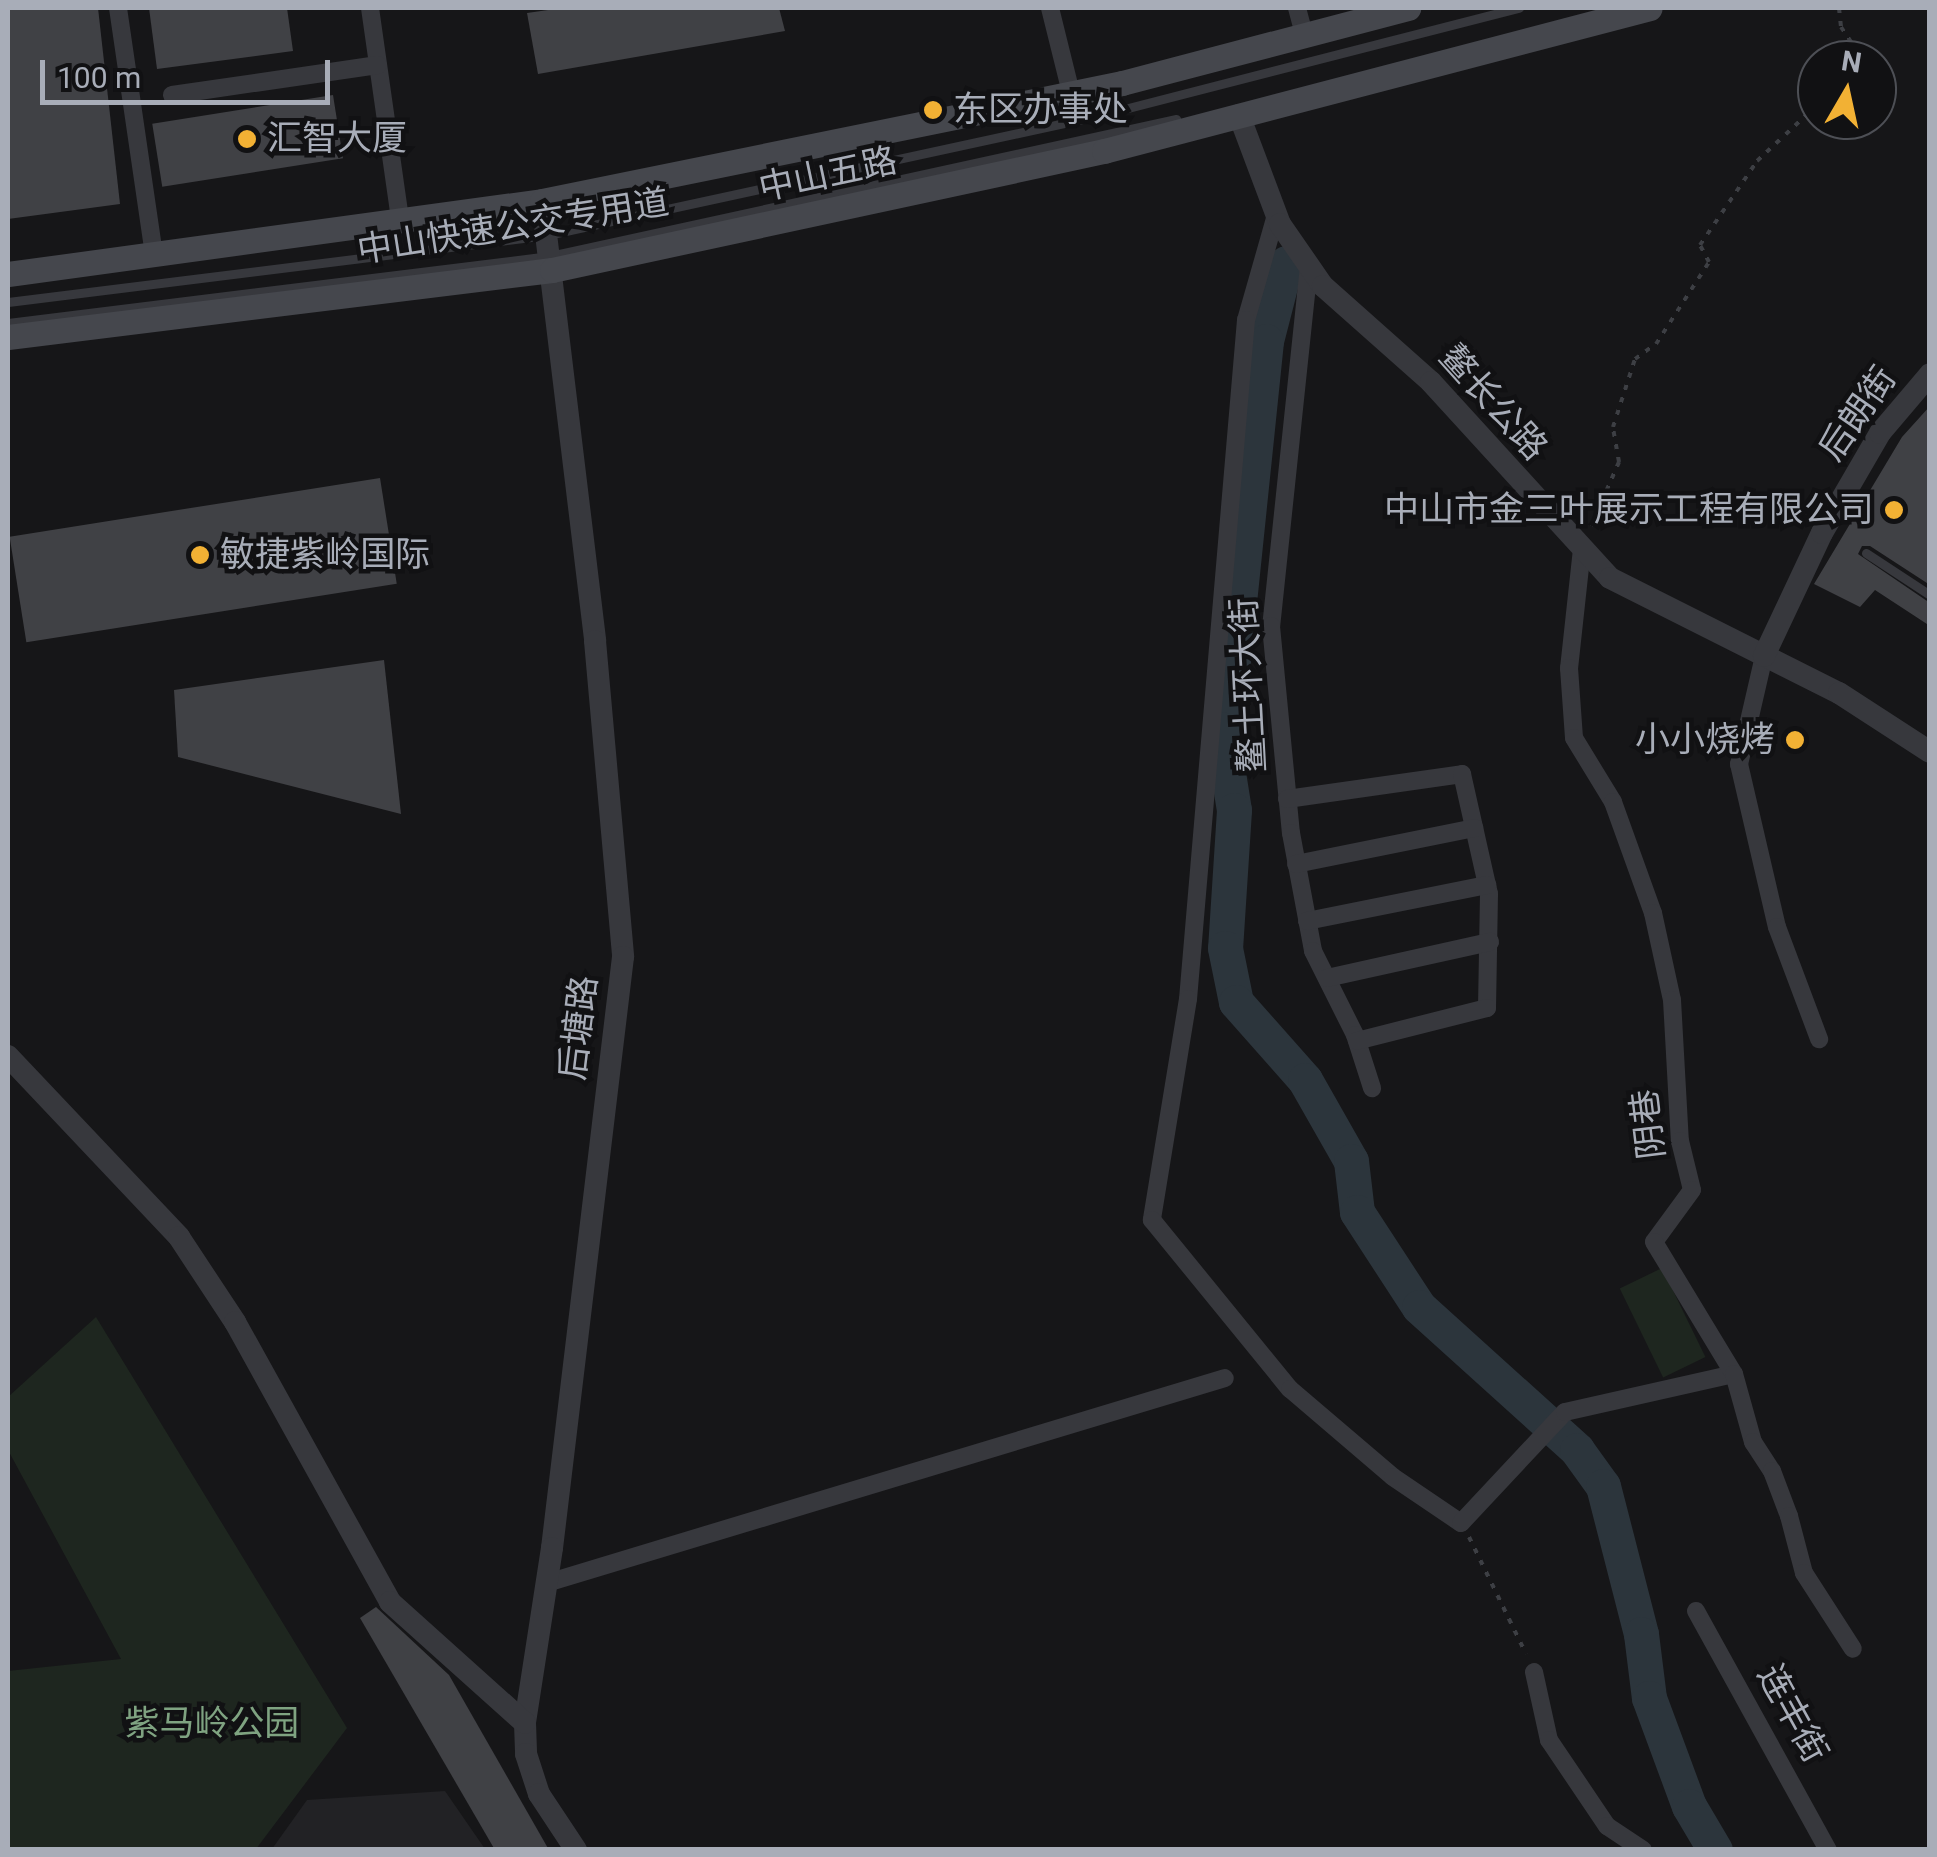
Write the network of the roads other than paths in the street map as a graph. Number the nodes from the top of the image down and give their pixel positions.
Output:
1 (118, 8) edge
2 (370, 8) edge
3 (1050, 8) edge
4 (1297, 8) edge
5 (1408, 8) edge
6 (1518, 8) edge
7 (1603, 8) edge
8 (1650, 8) edge
9 (1304, 35) junction
10 (378, 65) junction
11 (1072, 93) junction
12 (172, 95) dead end
13 (1239, 115) junction
14 (542, 201) junction
15 (1276, 215) junction
16 (400, 220) junction
17 (154, 254) junction
18 (550, 254) junction
19 (1309, 266) junction
20 (8, 274) edge
21 (8, 302) edge
22 (8, 323) edge
23 (8, 337) edge
24 (1930, 374) edge
25 (1582, 549) junction
26 (1866, 553) dead end
27 (1930, 595) edge
28 (1764, 656) junction
29 (1930, 752) edge
30 (1287, 800) junction
31 (1474, 828) junction
32 (1296, 864) junction
33 (1486, 885) junction
34 (1308, 921) junction
35 (1490, 942) junction
36 (1327, 978) junction
37 (1819, 1039) dead end
38 (1357, 1040) junction
39 (8, 1056) edge
40 (1372, 1088) dead end
41 (1734, 1374) junction
42 (1226, 1378) dead end
43 (547, 1583) junction
44 (1696, 1611) dead end
45 (1853, 1649) dead end
46 (1534, 1672) road end
47 (525, 1722) junction
48 (576, 1850) edge
49 (1643, 1850) edge
50 (1828, 1850) edge

1 - 17 street
2 - 10 street
3 - 11 street
4 - 9 street
5 - 9 main road, 中山五路
6 - 18 lane, 中山快速公交专用道
7 - 18 lane, 中山快速公交专用道
8 - 13 main road, 中山五路
9 - 11 main road, 中山五路
10 - 12 street
10 - 16 street
11 - 14 main road, 中山五路
13 - 15 street, 鳌长公路
13 - 18 main road, 中山五路
14 - 16 main road, 中山五路
14 - 18 street, 后塘路
15 - 19 street, 鳌长公路
15 - 41 street
16 - 17 main road, 中山五路
17 - 20 main road, 中山五路
18 - 21 lane, 中山快速公交专用道
18 - 22 lane, 中山快速公交专用道
18 - 23 main road, 中山五路
18 - 43 street, 后塘路
19 - 25 street, 鳌长公路
19 - 30 street, 鳌土环大街
24 - 28 street, 后朗街
25 - 28 street, 鳌长公路
25 - 41 street, 阴巷
26 - 27 lane
28 - 29 street, 鳌长公路
28 - 37 street
30 - 31 street
30 - 32 street, 鳌土环大街
31 - 32 street
31 - 33 street
32 - 34 street, 鳌土环大街
33 - 34 street
33 - 35 street
34 - 36 street, 鳌土环大街
35 - 36 street
35 - 38 street
36 - 38 street, 鳌土环大街
38 - 40 street, 鳌土环大街
39 - 47 street
41 - 45 street, 阴巷
42 - 43 street
43 - 47 street, 后塘路
44 - 50 street, 连丰街
46 - 49 street
47 - 48 street, 后塘路

